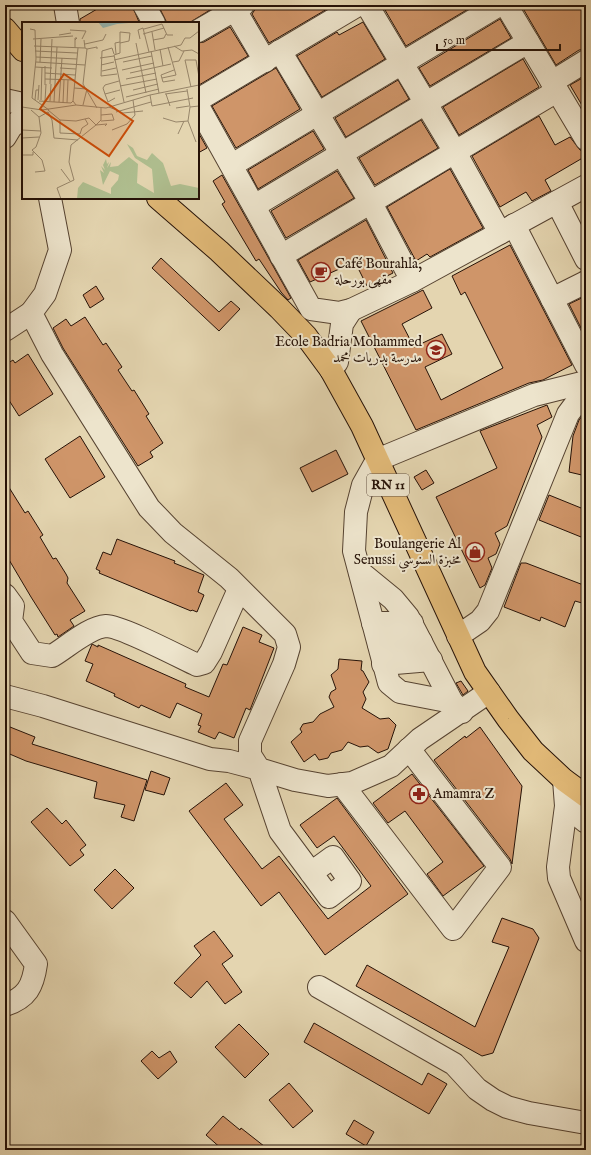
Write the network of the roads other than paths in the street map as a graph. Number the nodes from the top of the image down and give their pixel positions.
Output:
1 (65, 5) edge
2 (144, 5) edge
3 (358, 5) edge
4 (367, 5) edge
5 (499, 5) edge
6 (506, 5) edge
7 (237, 7) edge
8 (330, 12) edge
9 (68, 22) edge
10 (153, 22) edge
11 (5, 29) edge
12 (199, 30) edge
13 (528, 42) junction
14 (22, 49) edge
15 (272, 56) junction
16 (586, 61) edge
17 (402, 63) junction
18 (554, 86) junction
19 (5, 100) edge
20 (22, 104) edge
21 (426, 104) junction
22 (200, 112) edge
23 (317, 114) junction
24 (22, 119) edge
25 (5, 137) edge
26 (586, 139) edge
27 (455, 152) junction
28 (341, 154) junction
29 (232, 165) junction
30 (586, 186) edge
31 (50, 199) edge
32 (159, 199) edge
33 (557, 202) junction
34 (370, 203) junction
35 (254, 206) junction
36 (507, 229) junction
37 (281, 256) junction
38 (586, 259) edge
39 (412, 281) junction
40 (586, 282) edge
41 (552, 300) junction
42 (312, 309) junction
43 (352, 310) junction
44 (31, 313) junction
45 (290, 319) junction
46 (5, 330) edge
47 (586, 364) edge
48 (331, 370) junction
49 (586, 382) edge
50 (586, 390) edge
51 (377, 460) junction
52 (360, 572) junction
53 (239, 588) junction
54 (5, 595) edge
55 (412, 622) junction
56 (373, 623) junction
57 (458, 636) junction
58 (431, 660) junction
59 (384, 664) junction
60 (489, 692) junction
61 (5, 696) edge
62 (457, 707) junction
63 (409, 749) junction
64 (259, 769) junction
65 (564, 780) junction
66 (342, 784) junction
67 (586, 796) edge
68 (566, 806) junction
69 (586, 822) edge
70 (311, 873) dead end
71 (563, 885) junction
72 (586, 905) edge
73 (5, 921) edge
74 (586, 941) edge
75 (319, 987) dead end
76 (5, 1005) edge
77 (586, 1123) edge

1 - 9 street
2 - 10 street
3 - 8 street
4 - 17 street
5 - 17 street
6 - 13 street
7 - 12 street
7 - 15 street
8 - 15 street
11 - 14 main road
13 - 18 street
13 - 21 street
15 - 22 street
15 - 23 street
16 - 18 street
17 - 21 street
17 - 23 street
18 - 26 street
18 - 27 street
19 - 20 street
21 - 27 street
21 - 28 street
22 - 29 street
23 - 28 street
23 - 29 street
24 - 25 street
27 - 34 street
27 - 36 street
28 - 34 street
28 - 35 street
29 - 35 street
30 - 33 street
31 - 44 street
32 - 45 main road, RN 11
33 - 36 street
33 - 38 street
34 - 37 street
34 - 39 street
35 - 37 street
36 - 39 street
36 - 41 street
37 - 42 street
39 - 43 street
40 - 41 street
41 - 47 street
42 - 43 street
42 - 45 street
43 - 48 street
44 - 46 street
44 - 53 street
45 - 48 main road, RN 11
48 - 51 main road, RN 11
49 - 51 street
50 - 57 street
51 - 52 street
51 - 57 main road, RN 11
52 - 55 street
52 - 56 street
53 - 54 street
53 - 64 street
55 - 56 street
55 - 58 street
56 - 59 street
57 - 60 main road, RN 11
58 - 59 street
58 - 59 street
58 - 62 street
59 - 62 street
60 - 62 street
60 - 65 main road, RN 11
61 - 64 street
62 - 63 street
63 - 66 street
63 - 66 street
64 - 66 street
64 - 70 street
65 - 67 main road, RN 11
65 - 68 street
68 - 69 street
68 - 71 street
71 - 72 street
71 - 74 street
73 - 76 street
75 - 77 street

